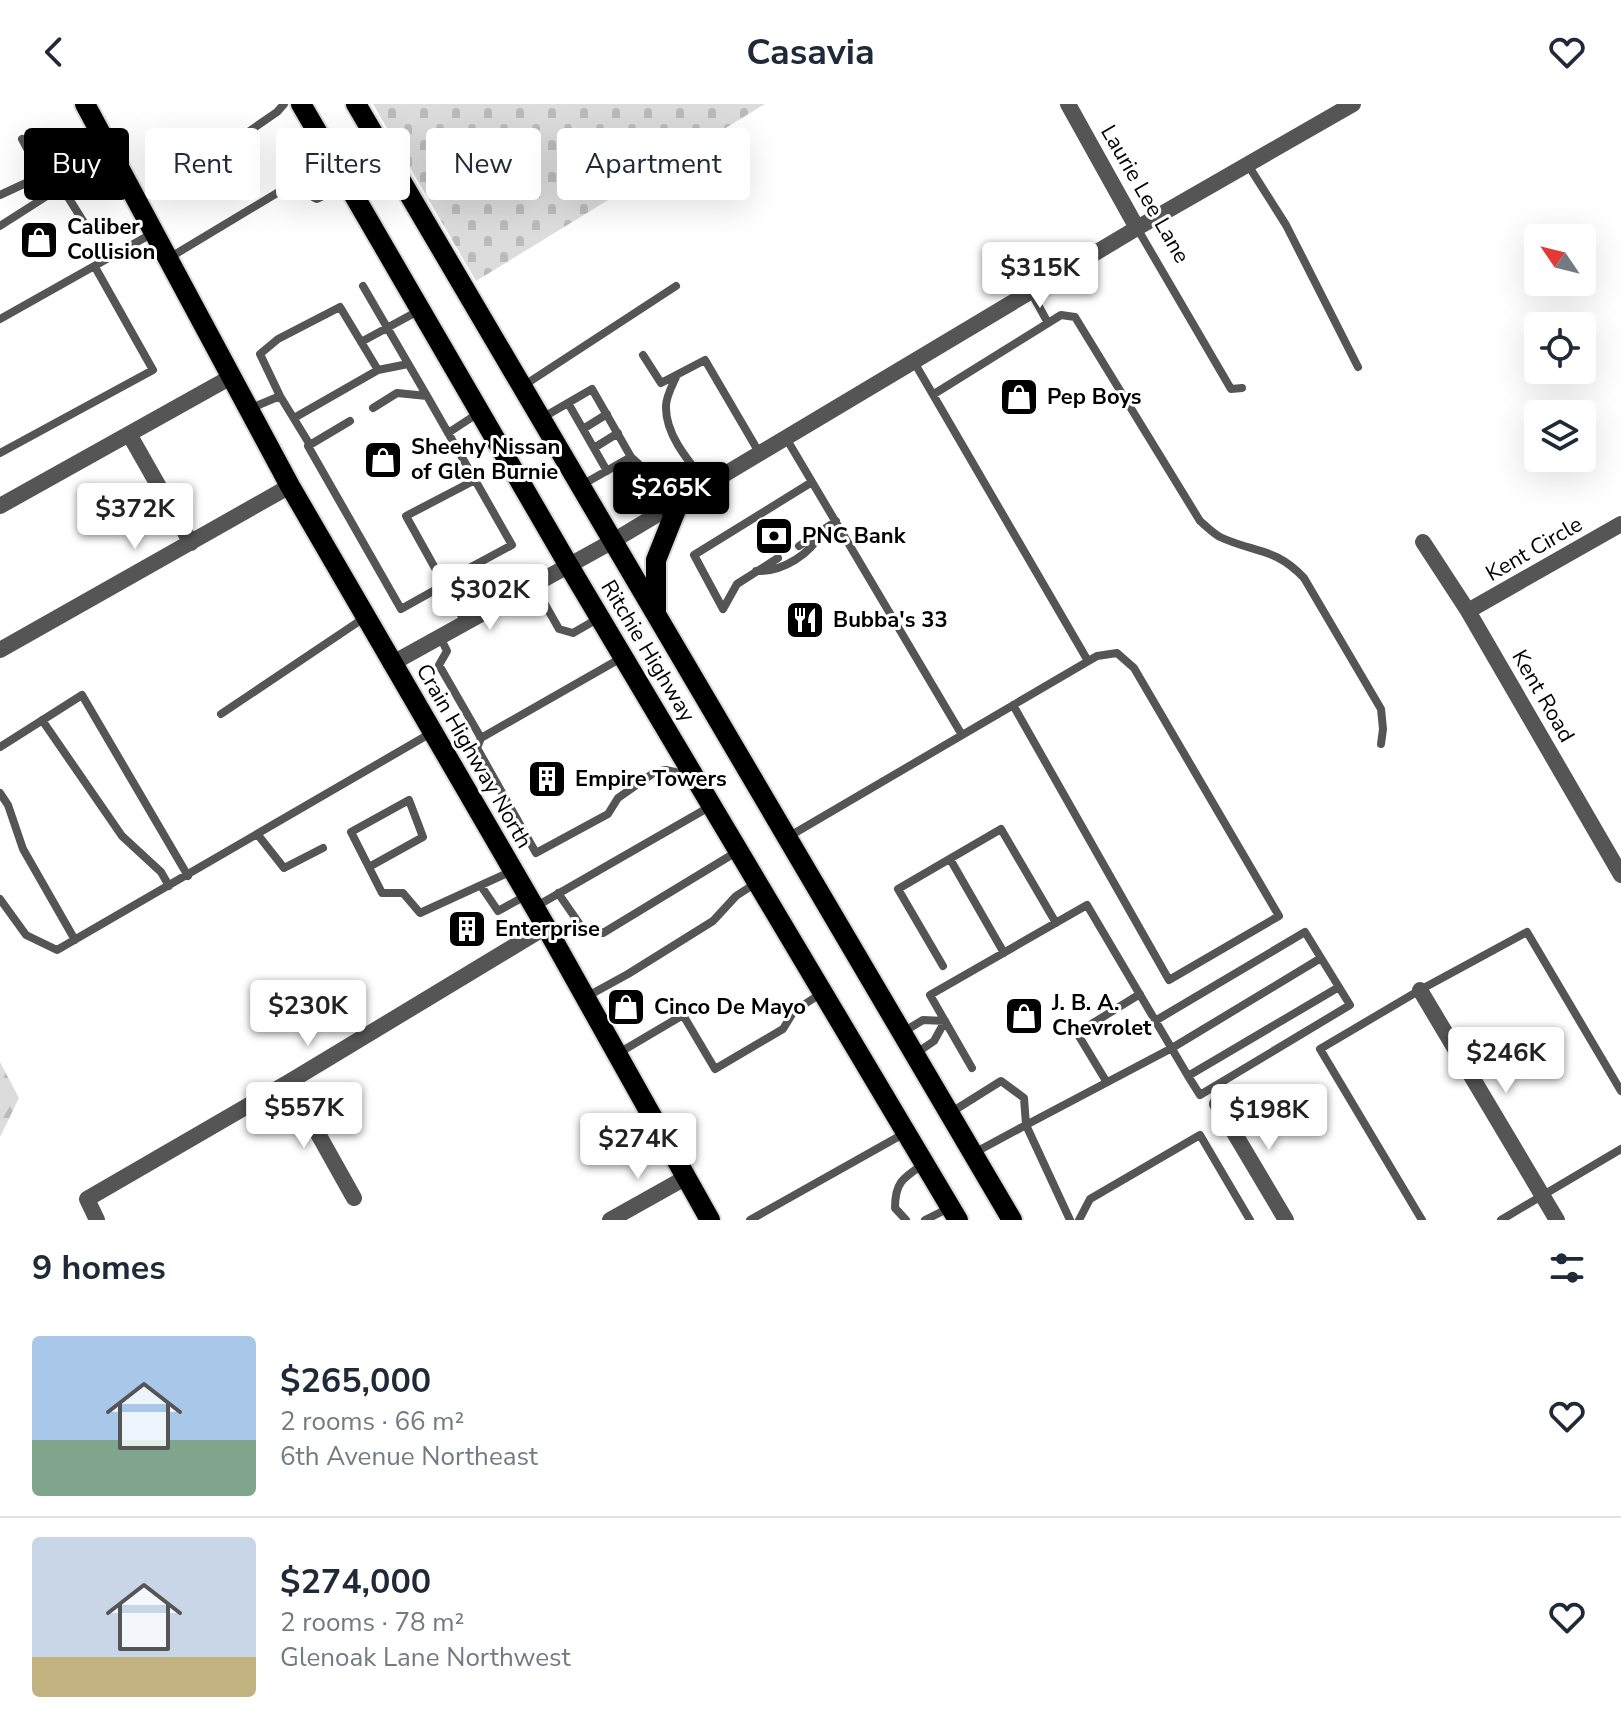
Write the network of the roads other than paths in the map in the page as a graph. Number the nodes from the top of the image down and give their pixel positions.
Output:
1 (85, 104) edge
2 (284, 104) edge
3 (301, 104) edge
4 (356, 104) edge
5 (1068, 104) edge
6 (1353, 104) edge
7 (97, 128) edge
8 (254, 128) edge
9 (315, 128) edge
10 (22, 139) dead end
11 (24, 143) edge
12 (1248, 164) junction
13 (24, 184) edge
14 (129, 188) edge
15 (276, 194) edge
16 (0, 195) edge
17 (40, 200) edge
18 (70, 200) edge
19 (356, 200) edge
20 (0, 226) edge
21 (1137, 228) junction
22 (88, 229) dead end
23 (154, 233) junction
24 (168, 259) junction
25 (95, 267) junction
26 (363, 286) dead end
27 (676, 286) dead end
28 (1031, 292) junction
29 (421, 309) junction
30 (0, 319) edge
31 (1048, 323) junction
32 (387, 328) junction
33 (361, 342) junction
34 (643, 355) dead end
35 (914, 362) junction
36 (408, 364) junction
37 (1358, 367) dead end
38 (378, 370) junction
39 (677, 375) junction
40 (231, 377) junction
41 (522, 386) junction
42 (1242, 388) dead end
43 (934, 394) junction
44 (280, 396) junction
45 (427, 396) junction
46 (568, 403) junction
47 (373, 408) dead end
48 (249, 409) junction
49 (481, 411) junction
50 (607, 414) junction
51 (294, 418) junction
52 (541, 418) junction
53 (350, 421) dead end
54 (583, 429) junction
55 (448, 433) junction
56 (618, 433) junction
57 (129, 434) junction
58 (786, 438) junction
59 (310, 445) junction
60 (594, 448) junction
61 (0, 453) edge
62 (760, 454) junction
63 (631, 457) junction
64 (607, 471) junction
65 (475, 480) junction
66 (812, 482) junction
67 (708, 485) junction
68 (290, 486) junction
69 (580, 486) junction
70 (679, 502) junction
71 (0, 506) edge
72 (836, 521) junction
73 (1621, 524) edge
74 (822, 531) junction
75 (613, 541) junction
76 (1423, 542) dead end
77 (191, 543) junction
78 (799, 546) dead end
79 (778, 558) dead end
80 (569, 566) junction
81 (756, 571) junction
82 (460, 573) dead end
83 (444, 585) junction
84 (534, 585) junction
85 (1468, 611) junction
86 (657, 615) junction
87 (600, 617) junction
88 (365, 618) junction
89 (466, 623) junction
90 (440, 637) junction
91 (0, 650) edge
92 (623, 657) junction
93 (1088, 661) junction
94 (391, 664) junction
95 (1013, 705) junction
96 (221, 714) dead end
97 (42, 720) junction
98 (432, 733) junction
99 (962, 735) junction
100 (481, 738) junction
101 (1381, 744) dead end
102 (0, 747) edge
103 (695, 777) junction
104 (0, 793) edge
105 (712, 805) junction
106 (258, 835) junction
107 (787, 837) junction
108 (323, 848) dead end
109 (738, 851) junction
110 (950, 859) junction
111 (369, 867) junction
112 (513, 871) junction
113 (1621, 875) edge
114 (188, 876) junction
115 (757, 882) junction
116 (169, 886) junction
117 (481, 886) junction
118 (558, 893) junction
119 (0, 899) edge
120 (531, 901) junction
121 (1056, 923) junction
122 (546, 927) junction
123 (75, 940) junction
124 (1004, 953) junction
125 (1321, 958) junction
126 (943, 966) dead end
127 (1339, 987) junction
128 (1420, 990) junction
129 (823, 993) junction
130 (1140, 994) junction
131 (585, 997) junction
132 (945, 1021) junction
133 (1155, 1021) junction
134 (902, 1032) junction
135 (1172, 1048) junction
136 (617, 1054) junction
137 (915, 1054) junction
138 (972, 1068) dead end
139 (1188, 1076) junction
140 (1106, 1081) junction
141 (289, 1082) junction
142 (1621, 1091) edge
143 (1217, 1104) dead end
144 (949, 1113) junction
145 (1026, 1125) junction
146 (906, 1132) junction
147 (1621, 1149) edge
148 (973, 1153) junction
149 (924, 1163) junction
150 (685, 1178) junction
151 (1543, 1195) junction
152 (354, 1198) dead end
153 (954, 1213) edge
154 (615, 1219) edge
155 (904, 1219) edge
156 (97, 1220) edge
157 (710, 1220) edge
158 (750, 1220) edge
159 (925, 1220) edge
160 (1012, 1220) edge
161 (1070, 1220) edge
162 (1079, 1220) edge
163 (1250, 1220) edge
164 (1286, 1220) edge
165 (1422, 1220) edge
166 (1501, 1220) edge
167 (1557, 1220) edge

1 - 7 main road, Crain Highway North
2 - 8 lane
3 - 9 main road, Ritchie Highway
4 - 41 main road, Ritchie Highway
5 - 21 street, Laurie Lee Lane
6 - 12 street
10 - 11 lane
12 - 21 street
12 - 37 lane
13 - 16 lane
14 - 23 main road, Crain Highway North
15 - 24 lane
17 - 20 lane
18 - 22 lane
19 - 29 main road, Ritchie Highway
21 - 28 street
21 - 42 lane, Laurie Lee Lane
23 - 24 main road, Crain Highway North
23 - 25 lane
24 - 40 main road, Crain Highway North
25 - 30 lane
25 - 61 lane
26 - 32 lane
27 - 41 lane
28 - 31 lane
28 - 35 street
29 - 32 lane
29 - 49 main road, Ritchie Highway
31 - 43 lane
31 - 101 lane
32 - 33 lane
32 - 36 lane
33 - 38 lane
33 - 44 lane
34 - 39 lane
35 - 43 lane
35 - 58 street
36 - 38 lane
36 - 45 lane
38 - 51 lane
39 - 62 lane
39 - 67 lane
40 - 48 main road, Crain Highway North
40 - 57 street
41 - 52 main road, Ritchie Highway
43 - 93 lane
44 - 48 lane
44 - 51 lane
45 - 47 lane
45 - 55 lane
46 - 50 lane
46 - 52 lane
46 - 54 lane
48 - 68 main road, Crain Highway North
49 - 55 lane
49 - 80 main road, Ritchie Highway
50 - 54 lane
50 - 56 lane
51 - 59 lane
52 - 69 main road, Ritchie Highway
53 - 59 lane
54 - 60 lane
55 - 65 lane
56 - 60 lane
56 - 63 lane
57 - 71 street
57 - 77 street
58 - 62 street
58 - 66 lane
59 - 83 lane
60 - 64 lane
62 - 67 street
63 - 64 lane
63 - 70 lane
64 - 69 lane
65 - 82 lane
65 - 83 lane
66 - 72 lane
66 - 81 lane
67 - 70 street
68 - 77 street
68 - 88 main road, Crain Highway North
69 - 75 main road, Ritchie Highway
70 - 75 street
70 - 86 main road
72 - 74 lane
72 - 99 lane
73 - 85 street, Kent Circle
74 - 78 lane
74 - 81 lane
75 - 80 street
75 - 86 main road, Ritchie Highway
76 - 85 street, Kent Road
77 - 91 street
79 - 81 lane
80 - 84 street
80 - 87 main road, Ritchie Highway
83 - 89 lane
84 - 87 lane
84 - 89 street
85 - 113 street, Kent Road
86 - 107 main road, Ritchie Highway
87 - 92 main road, Ritchie Highway
88 - 94 main road, Crain Highway North
88 - 96 lane
89 - 90 street
90 - 94 street
90 - 100 lane
92 - 100 lane
92 - 103 main road, Ritchie Highway
93 - 95 lane
93 - 95 lane
94 - 98 main road, Crain Highway North
95 - 99 lane
97 - 102 lane
97 - 114 lane
97 - 116 lane
98 - 106 lane
98 - 112 main road, Crain Highway North
99 - 107 lane
100 - 103 lane
103 - 105 main road, Ritchie Highway
104 - 123 lane
105 - 109 main road, Ritchie Highway
105 - 118 lane
106 - 108 lane
106 - 114 lane
107 - 134 main road, Ritchie Highway
109 - 115 main road, Ritchie Highway
109 - 118 lane
110 - 121 lane
110 - 124 lane
110 - 126 lane
111 - 111 lane
111 - 117 lane
112 - 117 lane
112 - 120 main road, Crain Highway North
114 - 116 lane
115 - 129 main road, Ritchie Highway
115 - 131 lane
116 - 123 lane
117 - 120 lane
118 - 120 lane
119 - 123 lane
120 - 122 main road, Crain Highway North
121 - 124 lane
121 - 130 lane
122 - 131 main road, Crain Highway North
122 - 141 street
124 - 132 lane
125 - 127 lane
125 - 133 lane
125 - 135 lane
127 - 139 lane
127 - 139 lane
128 - 142 lane
128 - 151 street
128 - 165 lane
129 - 136 lane
129 - 146 main road, Ritchie Highway
130 - 133 lane
130 - 140 lane
131 - 136 main road, Crain Highway North
132 - 134 lane
132 - 137 lane
132 - 138 lane
133 - 135 lane
134 - 137 main road, Ritchie Highway
135 - 139 lane
135 - 140 lane
136 - 150 main road, Crain Highway North
137 - 144 main road, Ritchie Highway
140 - 145 lane
141 - 152 street
141 - 156 street
143 - 164 street
144 - 145 lane
144 - 148 main road, Ritchie Highway
145 - 148 lane
145 - 161 lane
146 - 149 main road, Ritchie Highway
146 - 158 lane
147 - 151 lane
148 - 160 main road, Ritchie Highway
149 - 153 main road, Ritchie Highway
149 - 155 lane
150 - 154 street
150 - 157 main road, Crain Highway North
151 - 166 lane
151 - 167 street
153 - 159 lane
162 - 163 lane

